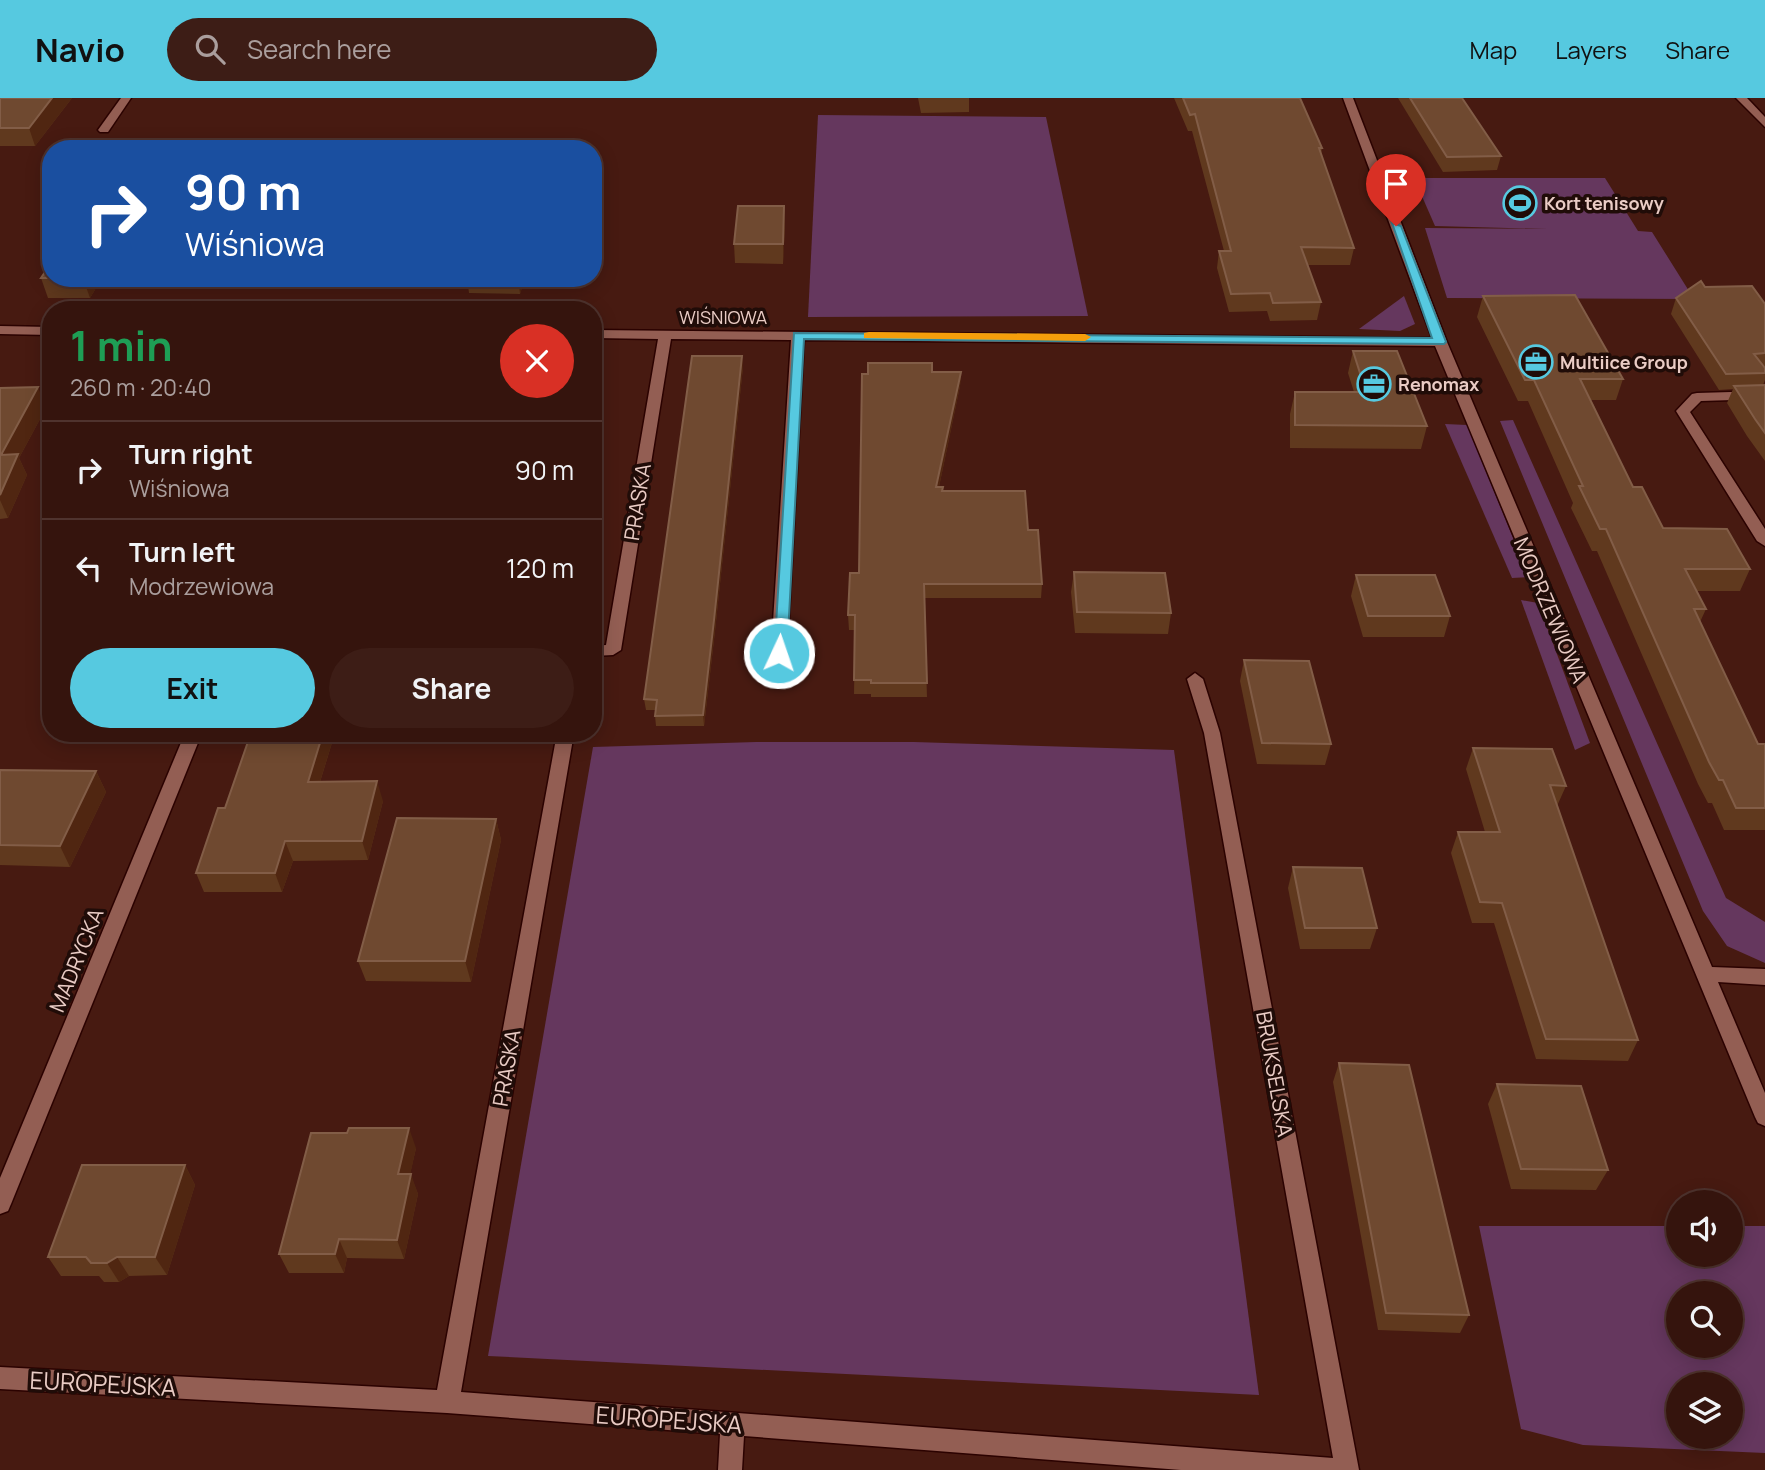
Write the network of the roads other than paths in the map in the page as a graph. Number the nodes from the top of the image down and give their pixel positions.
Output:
1 (126, 98) edge
2 (1348, 98) edge
3 (1741, 98) edge
4 (1765, 124) edge
5 (104, 130) dead end
6 (0, 330) edge
7 (42, 331) edge
8 (602, 334) edge
9 (665, 335) junction
10 (798, 335) junction
11 (1440, 342) junction
12 (1765, 395) edge
13 (1765, 541) edge
14 (602, 650) edge
15 (779, 653) dead end
16 (1195, 679) dead end
17 (190, 742) edge
18 (563, 742) edge
19 (1703, 974) junction
20 (1765, 977) edge
21 (1765, 1117) edge
22 (0, 1204) edge
23 (0, 1378) edge
24 (447, 1402) junction
25 (733, 1424) junction
26 (1286, 1469) edge
27 (730, 1470) edge
28 (1338, 1470) edge
29 (1347, 1470) edge

1 - 5 street
2 - 11 street, MODRZEWIOWA
3 - 4 street
6 - 7 street
8 - 9 street, WIŚNIOWA
9 - 10 street, WIŚNIOWA
9 - 14 street, PRASKA
10 - 11 street, WIŚNIOWA
10 - 15 street
11 - 19 street, MODRZEWIOWA
12 - 13 street
16 - 29 street, BRUKSELSKA
17 - 22 street, MADRYCKA
18 - 24 street, PRASKA
19 - 20 street
19 - 21 street, MODRZEWIOWA
23 - 24 street, EUROPEJSKA
24 - 25 street, EUROPEJSKA
25 - 26 street, EUROPEJSKA
25 - 27 street
26 - 28 street, EUROPEJSKA

